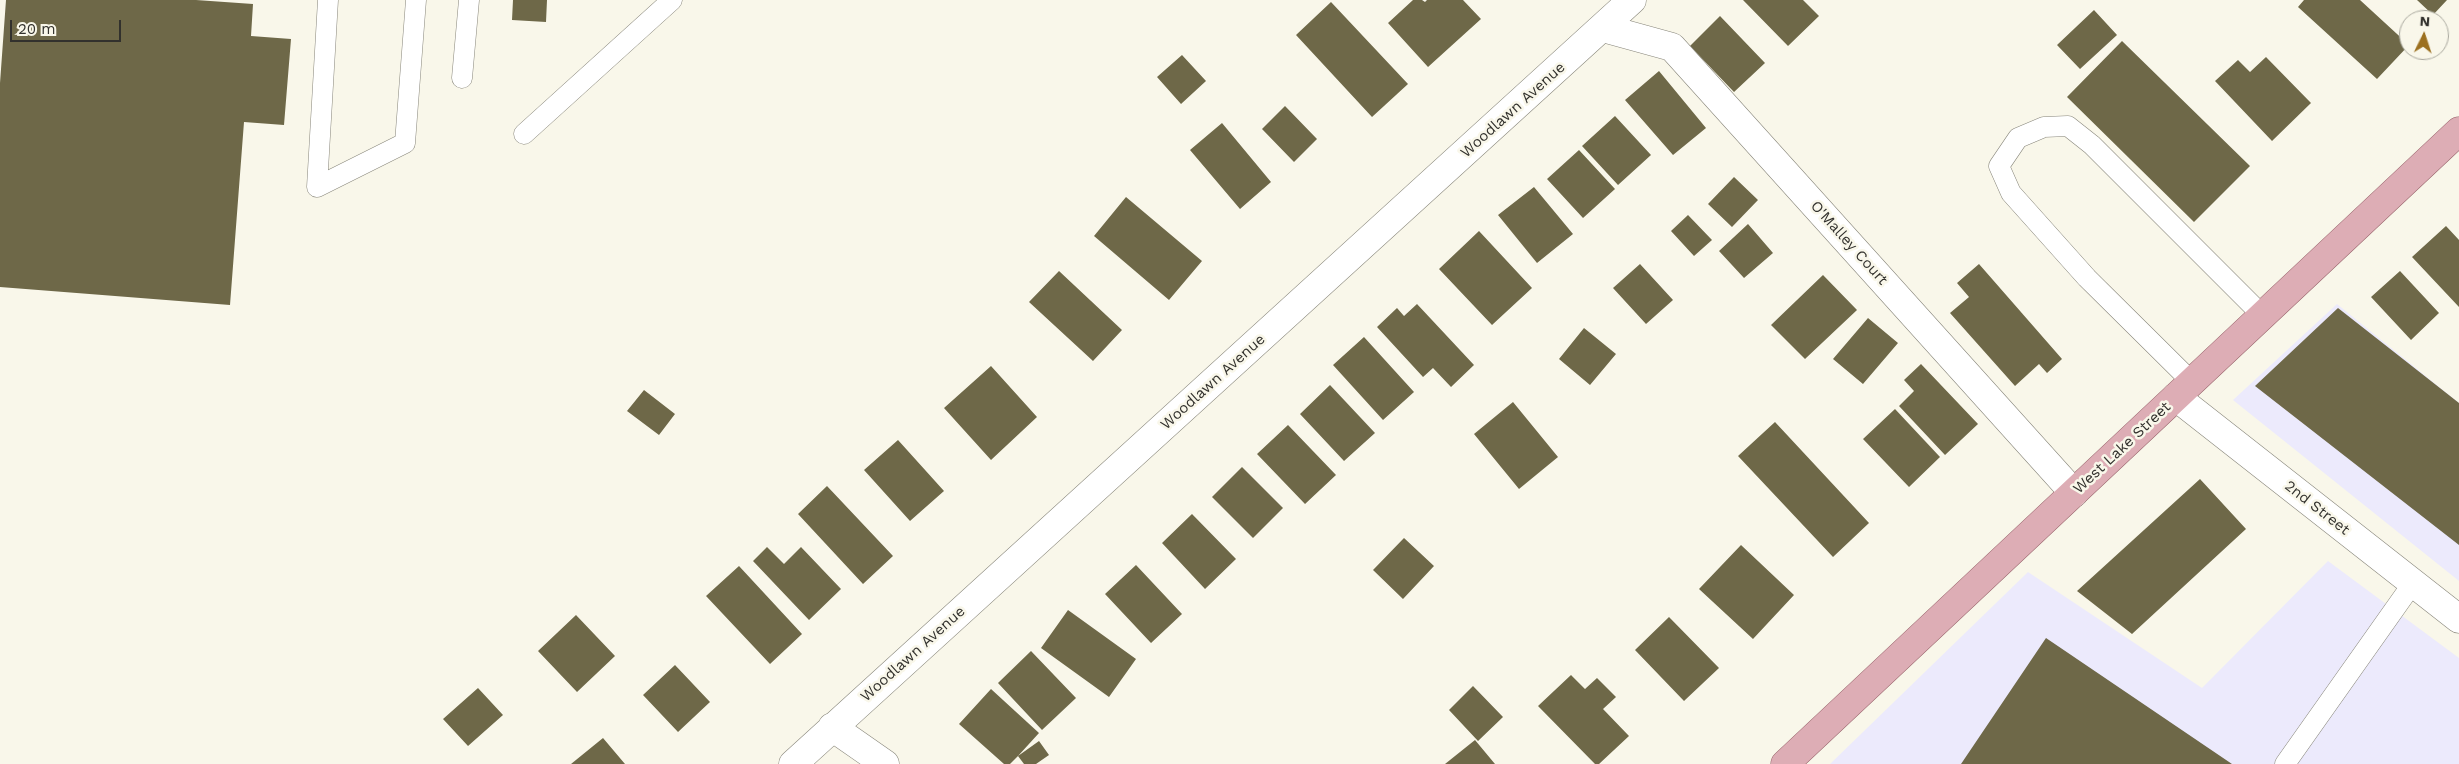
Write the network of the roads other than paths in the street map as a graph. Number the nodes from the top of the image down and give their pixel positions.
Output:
1 (328, 0) edge
2 (416, 0) edge
3 (469, 0) edge
4 (672, 0) edge
5 (1632, 0) edge
6 (1603, 28) junction
7 (462, 78) dead end
8 (2459, 131) edge
9 (524, 134) dead end
10 (2263, 316) junction
11 (2184, 390) junction
12 (2074, 493) junction
13 (2414, 583) junction
14 (2459, 619) edge
15 (832, 727) junction
16 (793, 764) edge
17 (886, 764) edge
18 (1785, 764) edge
19 (2285, 764) edge

1 - 2 lane
3 - 7 lane
4 - 9 lane
5 - 6 street, Woodlawn Avenue
6 - 12 street, O'Malley Court
6 - 15 street, Woodlawn Avenue
8 - 10 main road, West Lake Street
10 - 11 main road, West Lake Street
10 - 11 lane
11 - 12 main road, West Lake Street
11 - 13 street, 2nd Street
12 - 18 main road, West Lake Street
13 - 14 street, 2nd Street
13 - 19 lane
15 - 16 street, Woodlawn Avenue
15 - 17 street

